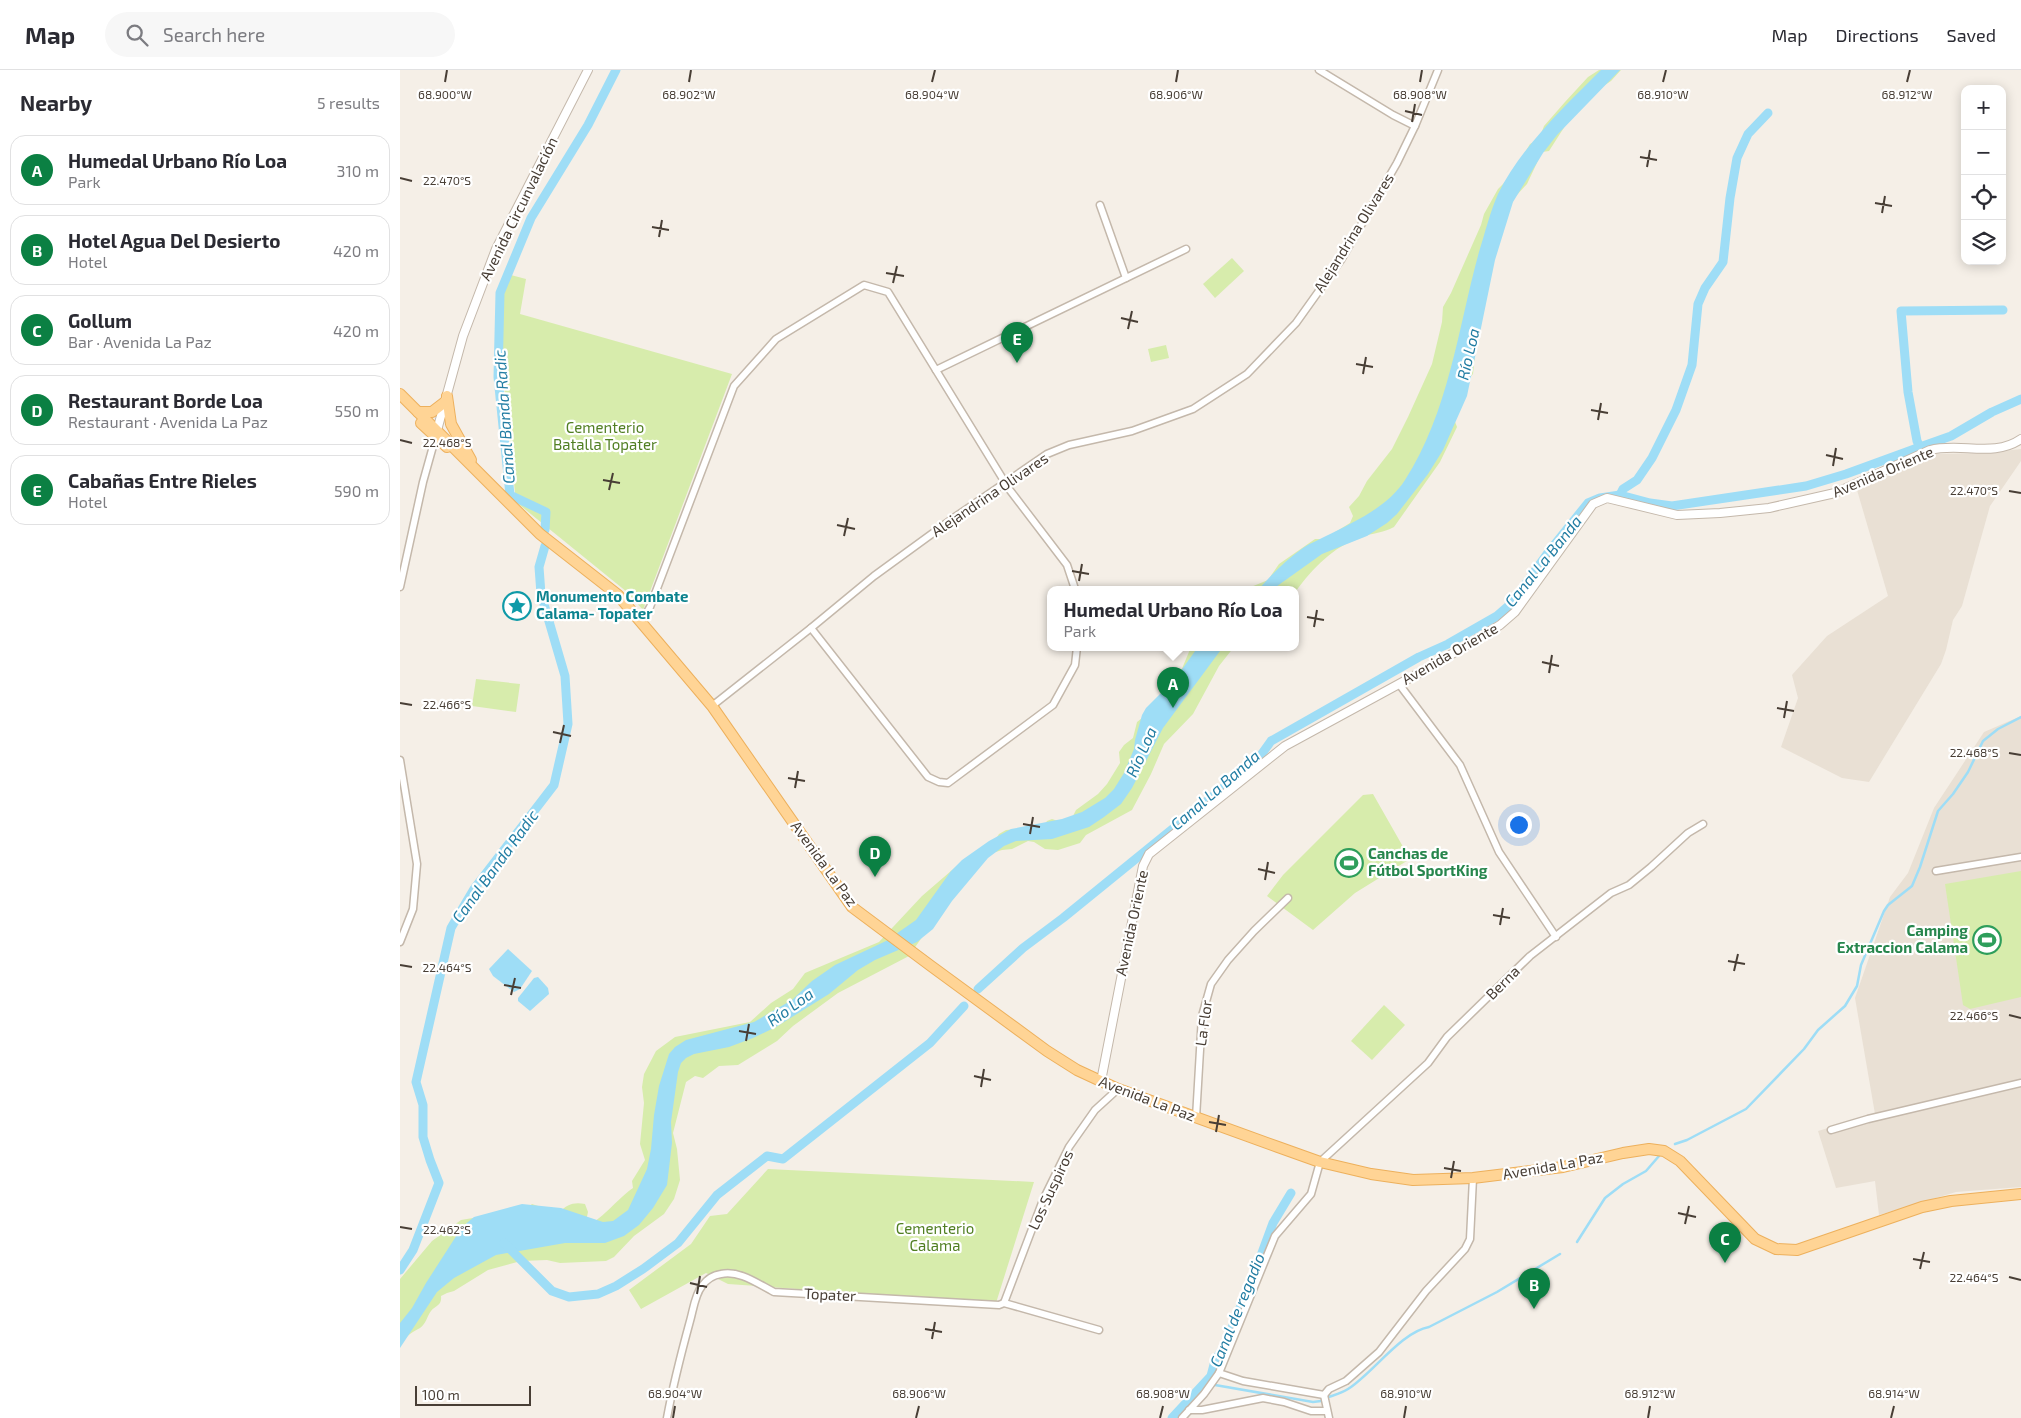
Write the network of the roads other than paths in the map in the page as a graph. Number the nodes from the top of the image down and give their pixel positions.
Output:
1 (588, 70) edge
2 (1318, 70) edge
3 (1438, 70) edge
4 (1415, 126) junction
5 (1100, 205) dead end
6 (1186, 248) dead end
7 (1126, 278) junction
8 (936, 370) junction
9 (400, 394) edge
10 (446, 399) junction
11 (400, 402) edge
12 (418, 412) junction
13 (436, 434) junction
14 (2021, 439) edge
15 (477, 472) junction
16 (1005, 482) junction
17 (1074, 586) edge
18 (400, 587) edge
19 (641, 623) junction
20 (811, 628) junction
21 (1077, 651) edge
22 (1399, 684) junction
23 (712, 706) junction
24 (400, 760) edge
25 (1703, 824) dead end
26 (2021, 858) edge
27 (1936, 871) dead end
28 (1288, 898) dead end
29 (1556, 937) junction
30 (400, 942) edge
31 (1101, 1082) junction
32 (2021, 1083) edge
33 (1118, 1089) junction
34 (1196, 1118) junction
35 (1831, 1130) dead end
36 (1320, 1162) junction
37 (1473, 1178) junction
38 (2021, 1194) edge
39 (1004, 1303) junction
40 (1099, 1330) dead end
41 (1219, 1373) junction
42 (1324, 1395) junction
43 (1189, 1410) junction
44 (1328, 1415) edge
45 (667, 1418) edge
46 (1182, 1418) edge

1 - 10 street, Avenida Circunvalación
2 - 4 street
3 - 4 street, Alejandrina Olivares
4 - 16 street, Alejandrina Olivares
5 - 7 street
6 - 7 street
7 - 8 street
8 - 16 street
8 - 19 street
9 - 12 main road, Avenida La Paz
10 - 12 main road
10 - 13 street, Avenida Circunvalación
10 - 15 main road
11 - 13 main road, Avenida La Paz
12 - 13 main road, Avenida La Paz
13 - 15 main road, Avenida La Paz
13 - 18 street
14 - 22 street, Avenida Oriente
15 - 19 main road, Avenida La Paz
16 - 17 street
16 - 20 street, Alejandrina Olivares
19 - 23 main road, Avenida La Paz
20 - 21 street
20 - 23 street, Alejandrina Olivares
22 - 29 street
22 - 31 street, Avenida Oriente
23 - 31 main road, Avenida La Paz
24 - 30 street
25 - 29 street, Berna
26 - 27 street
28 - 34 street, La Flor
29 - 36 street, Berna
31 - 33 main road, Avenida La Paz
32 - 35 street
33 - 34 main road, Avenida La Paz
33 - 39 street, Los Suspiros
34 - 36 main road, Avenida La Paz
36 - 37 main road, Avenida La Paz
36 - 41 street
37 - 38 main road, Avenida La Paz
37 - 42 street
39 - 40 street, Topater
39 - 45 street, Topater
41 - 42 street
41 - 43 street
42 - 44 street
43 - 44 street
43 - 46 street

